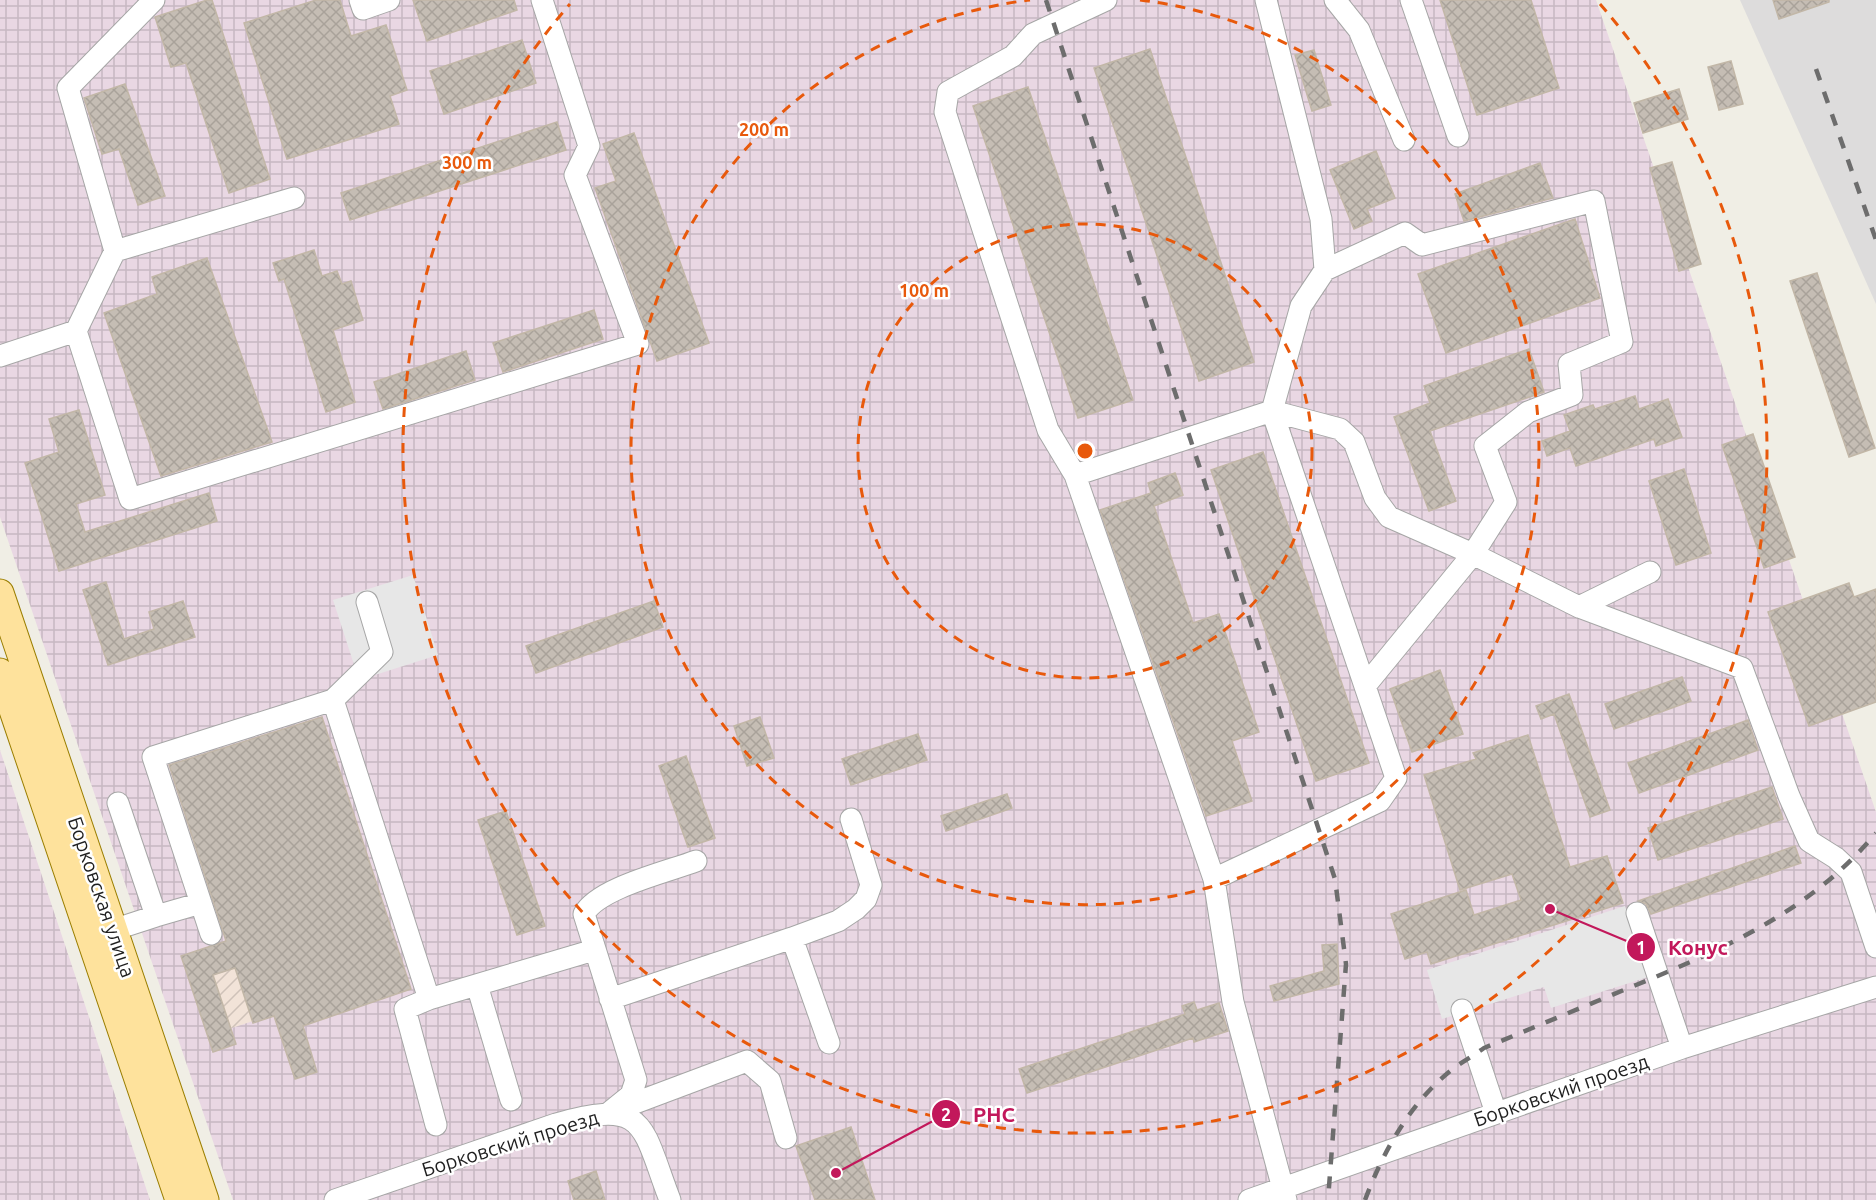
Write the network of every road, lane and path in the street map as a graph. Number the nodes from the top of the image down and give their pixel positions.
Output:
1 (154, 0) edge
2 (360, 0) edge
3 (389, 0) edge
4 (542, 0) edge
5 (1106, 0) edge
6 (1266, 0) edge
7 (1335, 0) edge
8 (1411, 0) edge
9 (1458, 136) dead end
10 (1404, 140) dead end
11 (294, 198) dead end
12 (114, 251) junction
13 (1325, 270) junction
14 (76, 331) junction
15 (0, 356) edge
16 (1272, 411) junction
17 (1075, 475) junction
18 (1473, 554) junction
19 (1650, 572) dead end
20 (0, 593) edge
21 (367, 602) dead end
22 (1579, 606) junction
23 (0, 672) edge
24 (1365, 686) junction
25 (333, 700) junction
26 (118, 802) dead end
27 (850, 819) dead end
28 (696, 861) dead end
29 (1214, 879) junction
30 (201, 903) junction
31 (1637, 913) dead end
32 (156, 916) junction
33 (113, 930) junction
34 (211, 934) dead end
35 (792, 938) junction
36 (1876, 947) edge
37 (594, 950) junction
38 (477, 985) junction
39 (1876, 987) edge
40 (429, 999) junction
41 (610, 999) junction
42 (1462, 1010) dead end
43 (829, 1043) dead end
44 (1683, 1048) junction
45 (511, 1100) dead end
46 (610, 1112) junction
47 (1496, 1113) junction
48 (436, 1125) dead end
49 (786, 1138) dead end
50 (1284, 1194) edge
51 (179, 1200) edge
52 (205, 1200) edge
53 (335, 1200) edge
54 (670, 1200) edge
55 (1249, 1200) edge

1 - 12 street
2 - 3 street
4 - 14 street
5 - 17 street
6 - 13 street
7 - 10 street
8 - 9 street
11 - 12 street
12 - 14 street
13 - 16 street
13 - 18 street
14 - 15 street
16 - 17 street
16 - 18 street
16 - 24 street
17 - 29 street
18 - 22 street
18 - 24 street
19 - 22 street
20 - 33 main road, Борковская улица
21 - 25 street
22 - 36 street
23 - 51 main road, Борковская улица
24 - 29 street
25 - 30 street
25 - 40 street
26 - 32 street
27 - 35 street
28 - 37 street
29 - 50 street
30 - 32 street
30 - 34 street
31 - 44 street
32 - 33 street
33 - 52 main road, Борковская улица
35 - 41 street
35 - 43 street
37 - 38 street
37 - 41 street
38 - 40 street
38 - 45 street
39 - 44 street, Борковский проезд
40 - 48 street
41 - 46 street
42 - 47 street
44 - 47 street, Борковский проезд
46 - 49 street
46 - 53 street, Борковский проезд
46 - 54 street, Борковский проезд
47 - 50 street, Борковский проезд
50 - 55 street, Борковский проезд

